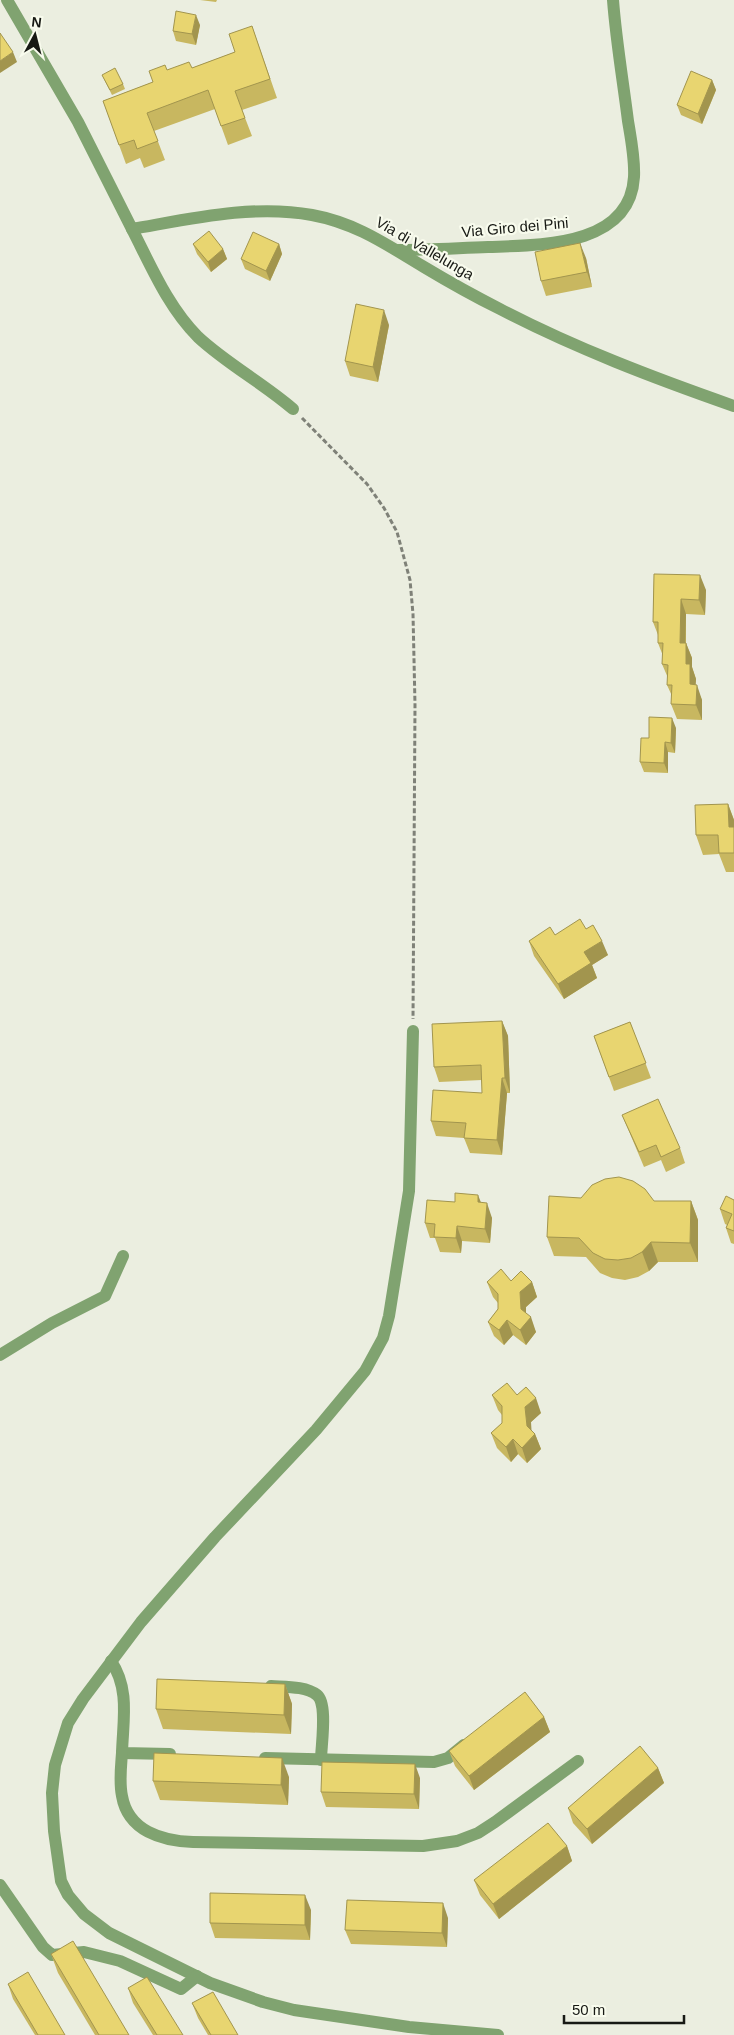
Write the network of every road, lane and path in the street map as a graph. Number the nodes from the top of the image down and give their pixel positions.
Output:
1 (7, 0) edge
2 (613, 0) edge
3 (132, 229) junction
4 (397, 250) junction
5 (734, 406) edge
6 (293, 409) joint
7 (413, 1031) joint
8 (123, 1256) dead end
9 (0, 1355) edge
10 (111, 1661) junction
11 (256, 1685) edge
12 (476, 1736) edge
13 (122, 1753) junction
14 (181, 1755) edge
15 (251, 1757) edge
16 (321, 1760) junction
17 (578, 1761) dead end
18 (0, 1885) edge
19 (197, 1976) junction
20 (498, 2035) edge

1 - 3 street
2 - 4 street, Via Giro dei Pini
3 - 4 street, Via di Vallelunga
3 - 6 street
4 - 5 street, Via di Vallelunga
6 - 7 path
7 - 10 street
8 - 9 street
10 - 13 street
10 - 19 street
11 - 16 street
12 - 16 street
13 - 14 street
13 - 17 street
15 - 16 street
18 - 19 street
19 - 20 street

